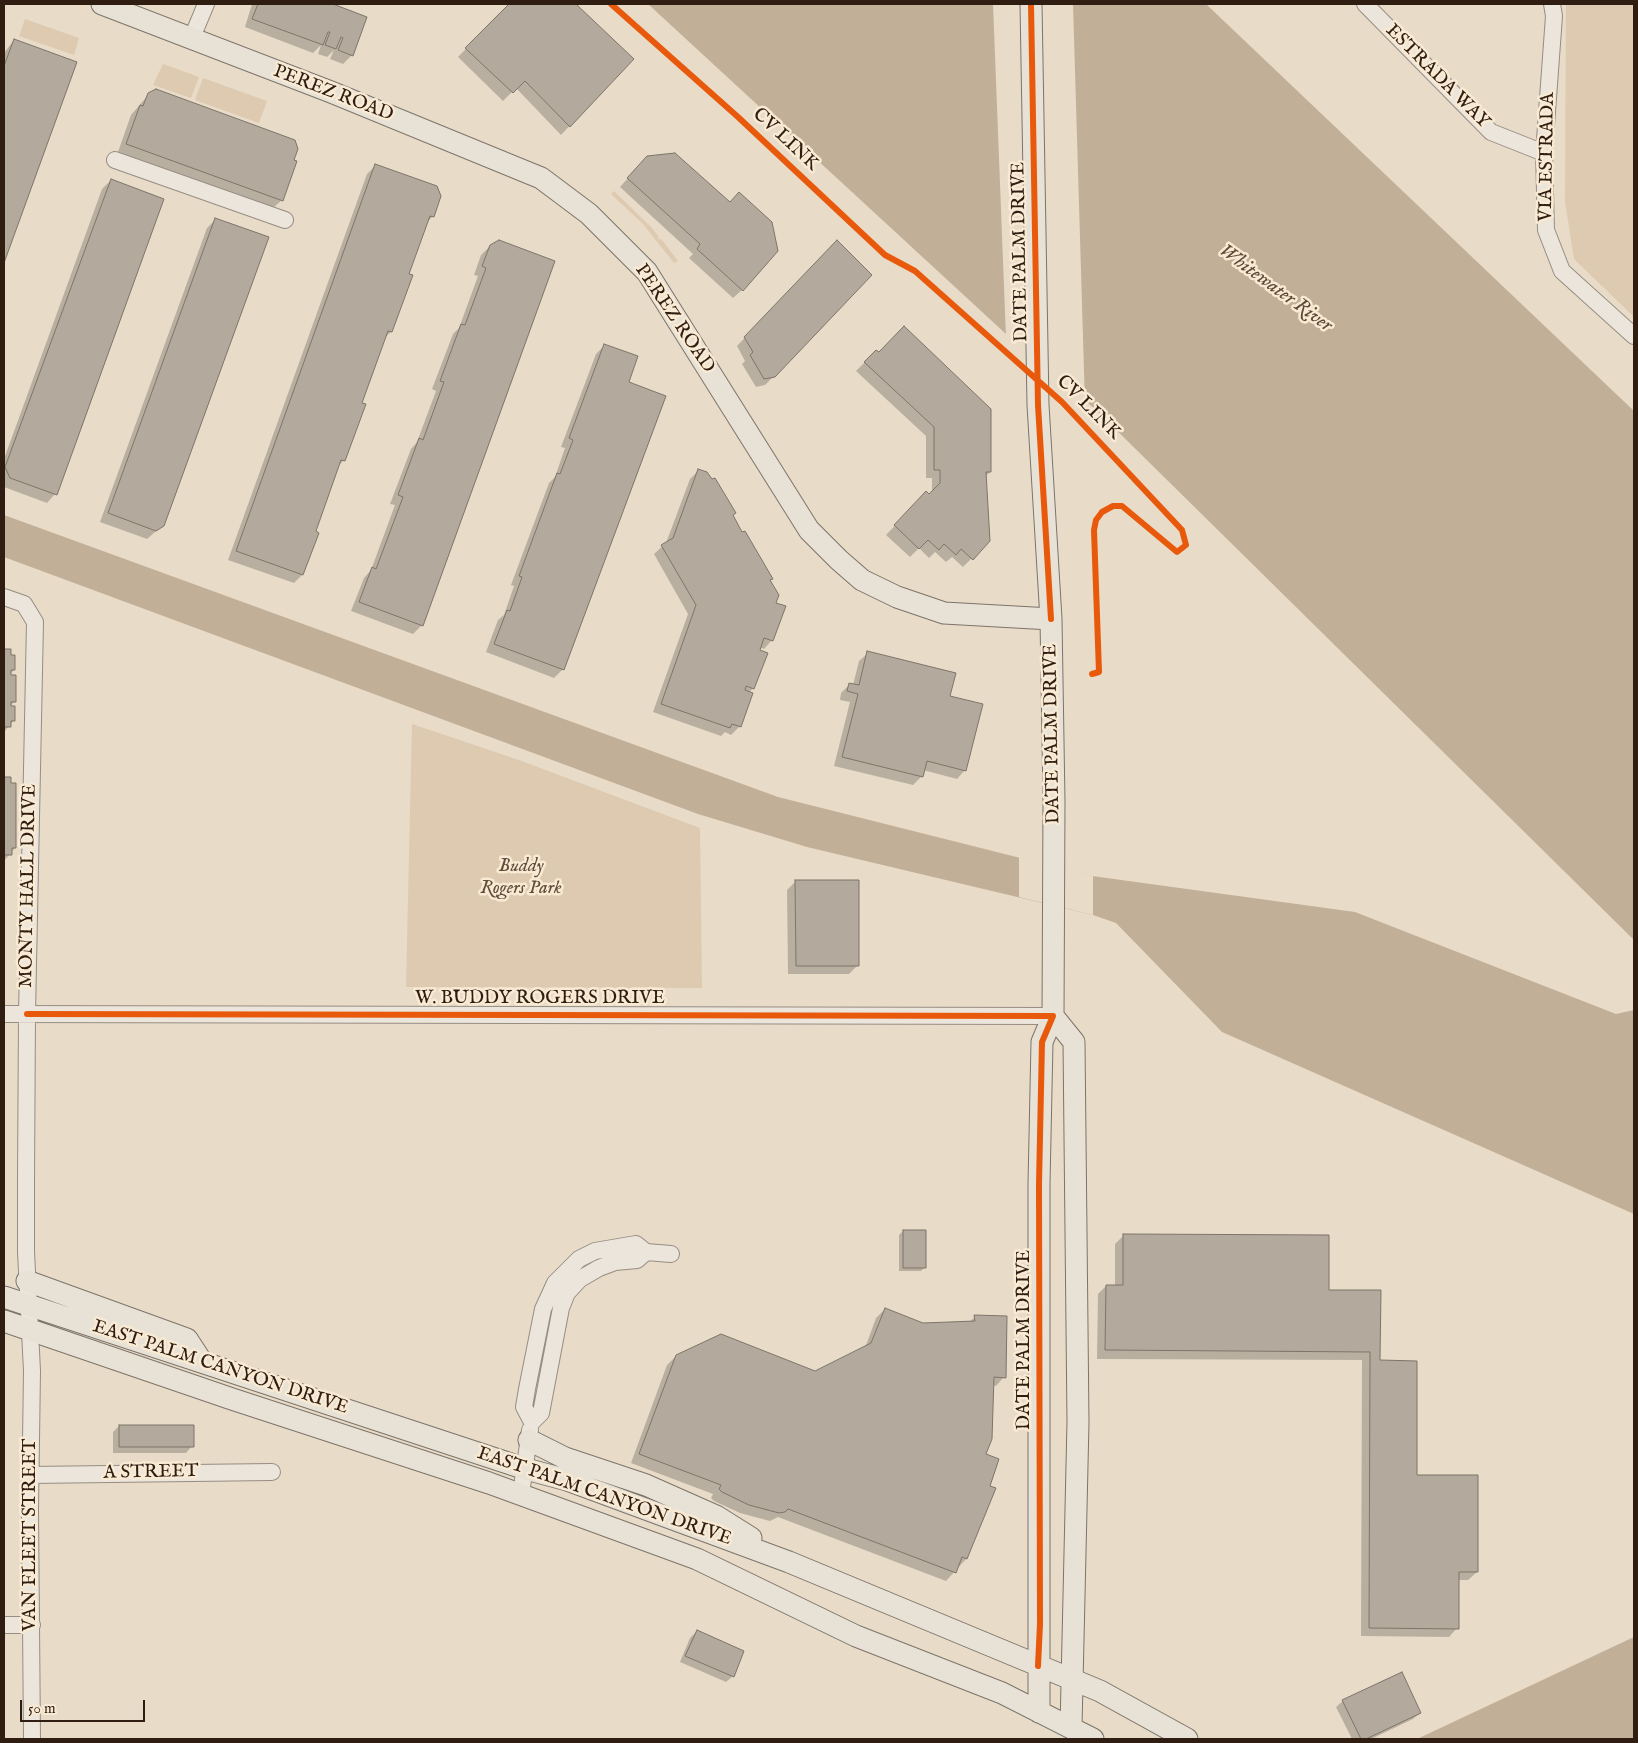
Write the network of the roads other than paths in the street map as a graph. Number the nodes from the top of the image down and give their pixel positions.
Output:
1 (102, 4) edge
2 (206, 4) edge
3 (1031, 4) edge
4 (1365, 4) edge
5 (1552, 4) edge
6 (191, 40) junction
7 (1544, 153) junction
8 (115, 160) dead end
9 (285, 220) dead end
10 (1634, 336) edge
11 (4, 597) edge
12 (1051, 620) junction
13 (4, 1014) edge
14 (26, 1014) junction
15 (1053, 1016) junction
16 (671, 1254) dead end
17 (27, 1281) junction
18 (4, 1297) edge
19 (28, 1306) junction
20 (4, 1321) edge
21 (30, 1330) junction
22 (202, 1362) junction
23 (531, 1431) junction
24 (526, 1469) junction
25 (272, 1472) dead end
26 (30, 1475) junction
27 (521, 1494) junction
28 (789, 1562) junction
29 (4, 1625) edge
30 (32, 1625) junction
31 (1038, 1666) junction
32 (1072, 1679) junction
33 (1039, 1712) junction
34 (1071, 1727) junction
35 (32, 1739) edge
36 (1093, 1739) edge
37 (1187, 1739) edge

1 - 6 main road, PEREZ ROAD
2 - 6 street
3 - 12 main road, DATE PALM DRIVE
4 - 7 street, ESTRADA WAY
5 - 7 street, VIA ESTRADA
6 - 12 main road, PEREZ ROAD
7 - 10 street, VIA ESTRADA
8 - 9 street
11 - 14 street, MONTY HALL DRIVE
12 - 15 main road, DATE PALM DRIVE
13 - 14 street, W. BUDDY ROGERS DRIVE
14 - 15 street, W. BUDDY ROGERS DRIVE
14 - 17 street, MONTY HALL DRIVE
15 - 31 main road, DATE PALM DRIVE
15 - 32 main road
16 - 23 street
17 - 19 street, MONTY HALL DRIVE
17 - 22 main road
18 - 19 main road, EAST PALM CANYON DRIVE
19 - 21 street, MONTY HALL DRIVE
19 - 22 main road, EAST PALM CANYON DRIVE
20 - 21 main road, EAST PALM CANYON DRIVE
21 - 26 street, VAN FLEET STREET
21 - 27 main road, EAST PALM CANYON DRIVE
22 - 24 main road, EAST PALM CANYON DRIVE
23 - 24 street
23 - 28 main road
24 - 27 street
24 - 28 main road, EAST PALM CANYON DRIVE
25 - 26 street, A STREET
26 - 30 street, VAN FLEET STREET
27 - 33 main road, EAST PALM CANYON DRIVE
28 - 31 main road, EAST PALM CANYON DRIVE
29 - 30 street
30 - 35 street, VAN FLEET STREET
31 - 32 main road, EAST PALM CANYON DRIVE
31 - 33 main road, DATE PALM DRIVE
32 - 34 main road
32 - 37 main road, EAST PALM CANYON DRIVE
33 - 34 main road, EAST PALM CANYON DRIVE
34 - 36 main road, EAST PALM CANYON DRIVE

